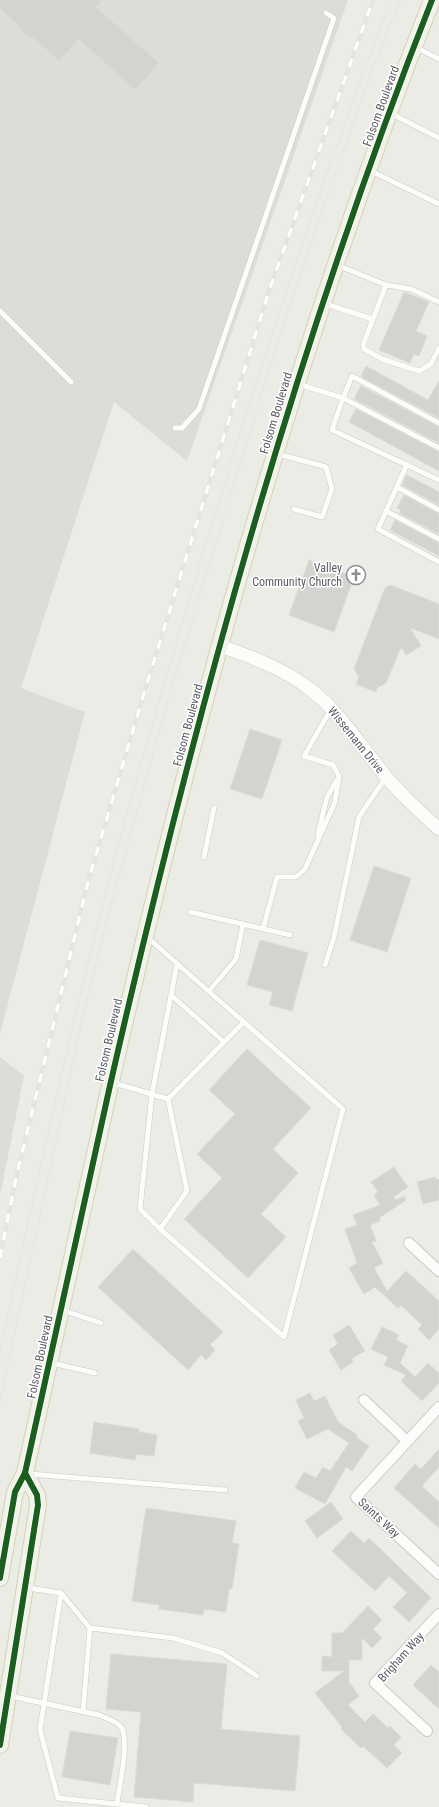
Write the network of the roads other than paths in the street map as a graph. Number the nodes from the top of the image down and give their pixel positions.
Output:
1 (432, 0) edge
2 (326, 13) dead end
3 (414, 46) junction
4 (439, 59) edge
5 (389, 112) junction
6 (439, 138) edge
7 (369, 170) junction
8 (439, 204) edge
9 (336, 265) junction
10 (386, 284) junction
11 (439, 302) edge
12 (323, 303) junction
13 (0, 311) edge
14 (372, 319) junction
15 (439, 348) edge
16 (71, 382) dead end
17 (296, 384) junction
18 (343, 398) junction
19 (439, 423) edge
20 (175, 428) dead end
21 (439, 448) edge
22 (276, 453) junction
23 (407, 464) junction
24 (439, 480) edge
25 (397, 487) junction
26 (294, 509) dead end
27 (386, 510) junction
28 (439, 510) edge
29 (439, 539) edge
30 (439, 562) edge
31 (220, 646) junction
32 (332, 708) junction
33 (339, 776) junction
34 (386, 776) junction
35 (214, 808) dead end
36 (439, 829) edge
37 (315, 847) junction
38 (204, 856) dead end
39 (190, 912) dead end
40 (243, 924) junction
41 (263, 929) junction
42 (146, 936) junction
43 (290, 936) dead end
44 (177, 964) junction
45 (325, 965) dead end
46 (209, 991) junction
47 (171, 995) junction
48 (244, 1022) junction
49 (224, 1042) junction
50 (111, 1082) junction
51 (152, 1094) junction
52 (168, 1099) junction
53 (160, 1229) junction
54 (409, 1243) dead end
55 (439, 1271) edge
56 (61, 1310) junction
57 (101, 1322) dead end
58 (49, 1362) junction
59 (96, 1373) dead end
60 (364, 1400) dead end
61 (439, 1407) edge
62 (408, 1441) junction
63 (25, 1473) junction
64 (225, 1490) dead end
65 (439, 1574) edge
66 (0, 1578) edge
67 (24, 1588) junction
68 (61, 1593) junction
69 (439, 1614) edge
70 (90, 1628) junction
71 (257, 1676) dead end
72 (7, 1696) junction
73 (44, 1702) junction
74 (83, 1711) junction
75 (428, 1731) dead end
76 (0, 1745) edge
77 (117, 1804) junction
78 (146, 1807) edge

1 - 3 main road, Folsom Boulevard
2 - 20 lane
3 - 4 lane
3 - 5 main road, Folsom Boulevard
5 - 6 lane
5 - 7 main road, Folsom Boulevard
7 - 8 lane
7 - 9 main road, Folsom Boulevard
9 - 10 lane
9 - 12 main road, Folsom Boulevard
10 - 11 lane
10 - 14 lane
12 - 14 lane
12 - 17 main road, Folsom Boulevard
13 - 16 lane
14 - 15 lane
17 - 18 lane
17 - 22 main road, Folsom Boulevard
18 - 19 lane
18 - 21 lane
18 - 23 lane
22 - 26 lane
22 - 31 main road, Folsom Boulevard
23 - 24 lane
23 - 25 lane
25 - 27 lane
25 - 28 lane
27 - 29 lane
27 - 30 lane
31 - 32 street, Wissemann Drive
31 - 42 main road, Folsom Boulevard
32 - 33 lane
32 - 34 street, Wissemann Drive
33 - 37 lane
33 - 37 lane
34 - 36 street, Wissemann Drive
34 - 45 lane
35 - 38 lane
37 - 41 lane
39 - 40 lane
40 - 41 lane
40 - 46 lane
41 - 43 lane
42 - 44 lane
42 - 50 main road, Folsom Boulevard
44 - 46 lane
44 - 47 lane
46 - 48 lane
47 - 49 lane
47 - 51 lane
48 - 49 lane
48 - 53 lane
49 - 52 lane
50 - 51 lane
50 - 56 main road, Folsom Boulevard
51 - 52 lane
51 - 53 lane
52 - 53 lane
54 - 55 street
56 - 57 lane
56 - 58 main road, Folsom Boulevard
58 - 59 lane
58 - 63 main road, Folsom Boulevard
60 - 62 street
61 - 62 street, Saints Way
62 - 65 street, Saints Way
63 - 64 lane
63 - 66 main road, Folsom Boulevard
63 - 67 main road
67 - 68 lane
67 - 72 main road
68 - 70 lane
68 - 73 lane
69 - 75 street, Brigham Way
70 - 71 lane
70 - 74 lane
72 - 73 lane
72 - 76 main road
73 - 74 lane
73 - 77 lane
74 - 77 lane
77 - 78 lane

